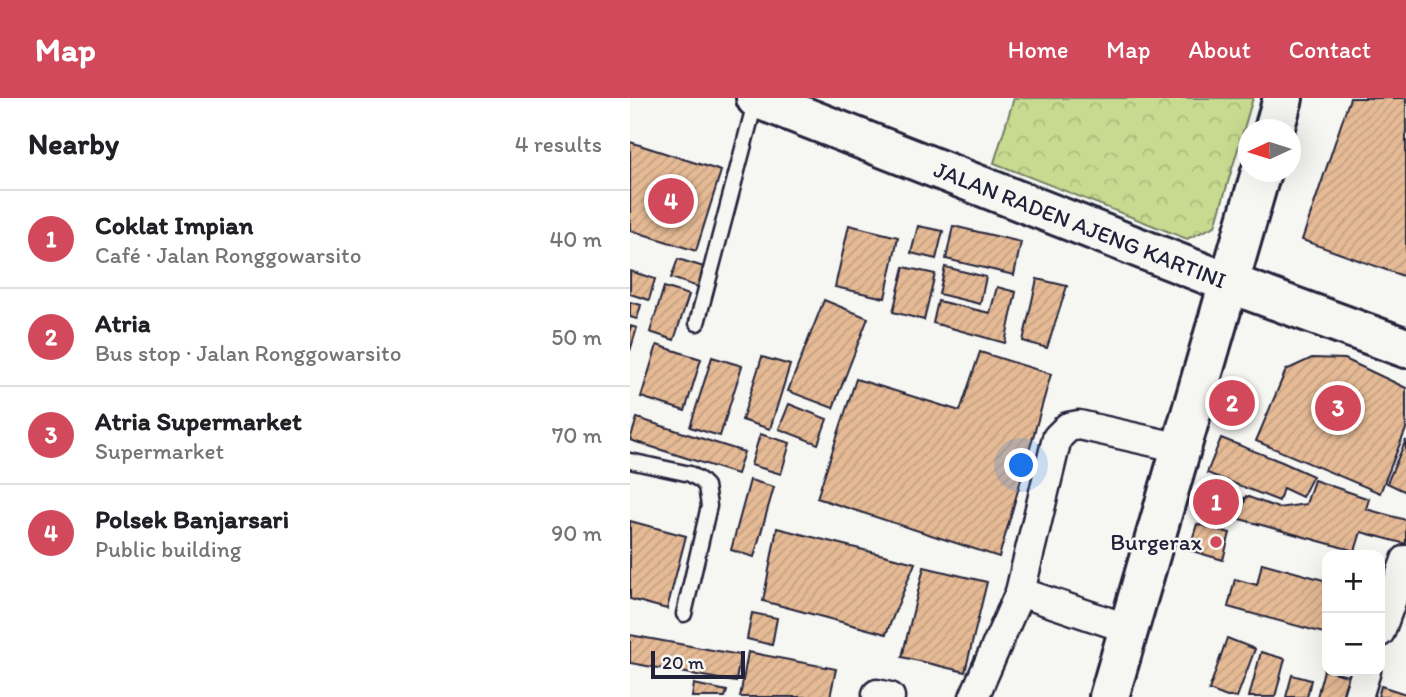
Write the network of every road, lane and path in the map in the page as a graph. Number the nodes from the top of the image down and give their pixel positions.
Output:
1 (756, 98) edge
2 (1283, 98) edge
3 (1277, 119) edge
4 (1258, 182) edge
5 (1228, 283) junction
6 (697, 323) dead end
7 (1406, 348) edge
8 (1181, 447) junction
9 (630, 461) edge
10 (1406, 559) edge
11 (1020, 592) junction
12 (684, 614) dead end
13 (1385, 618) edge
14 (1129, 628) junction
15 (1364, 676) edge
16 (974, 697) edge
17 (1109, 697) edge
18 (1358, 697) edge

1 - 5 main road, JALAN RADEN AJENG KARTINI
1 - 6 lane
2 - 3 main road
4 - 5 main road
5 - 7 main road, JALAN RADEN AJENG KARTINI
5 - 8 main road
8 - 11 street
8 - 14 main road
9 - 12 lane
10 - 13 street
11 - 14 street
11 - 16 street
14 - 17 main road
15 - 18 street

